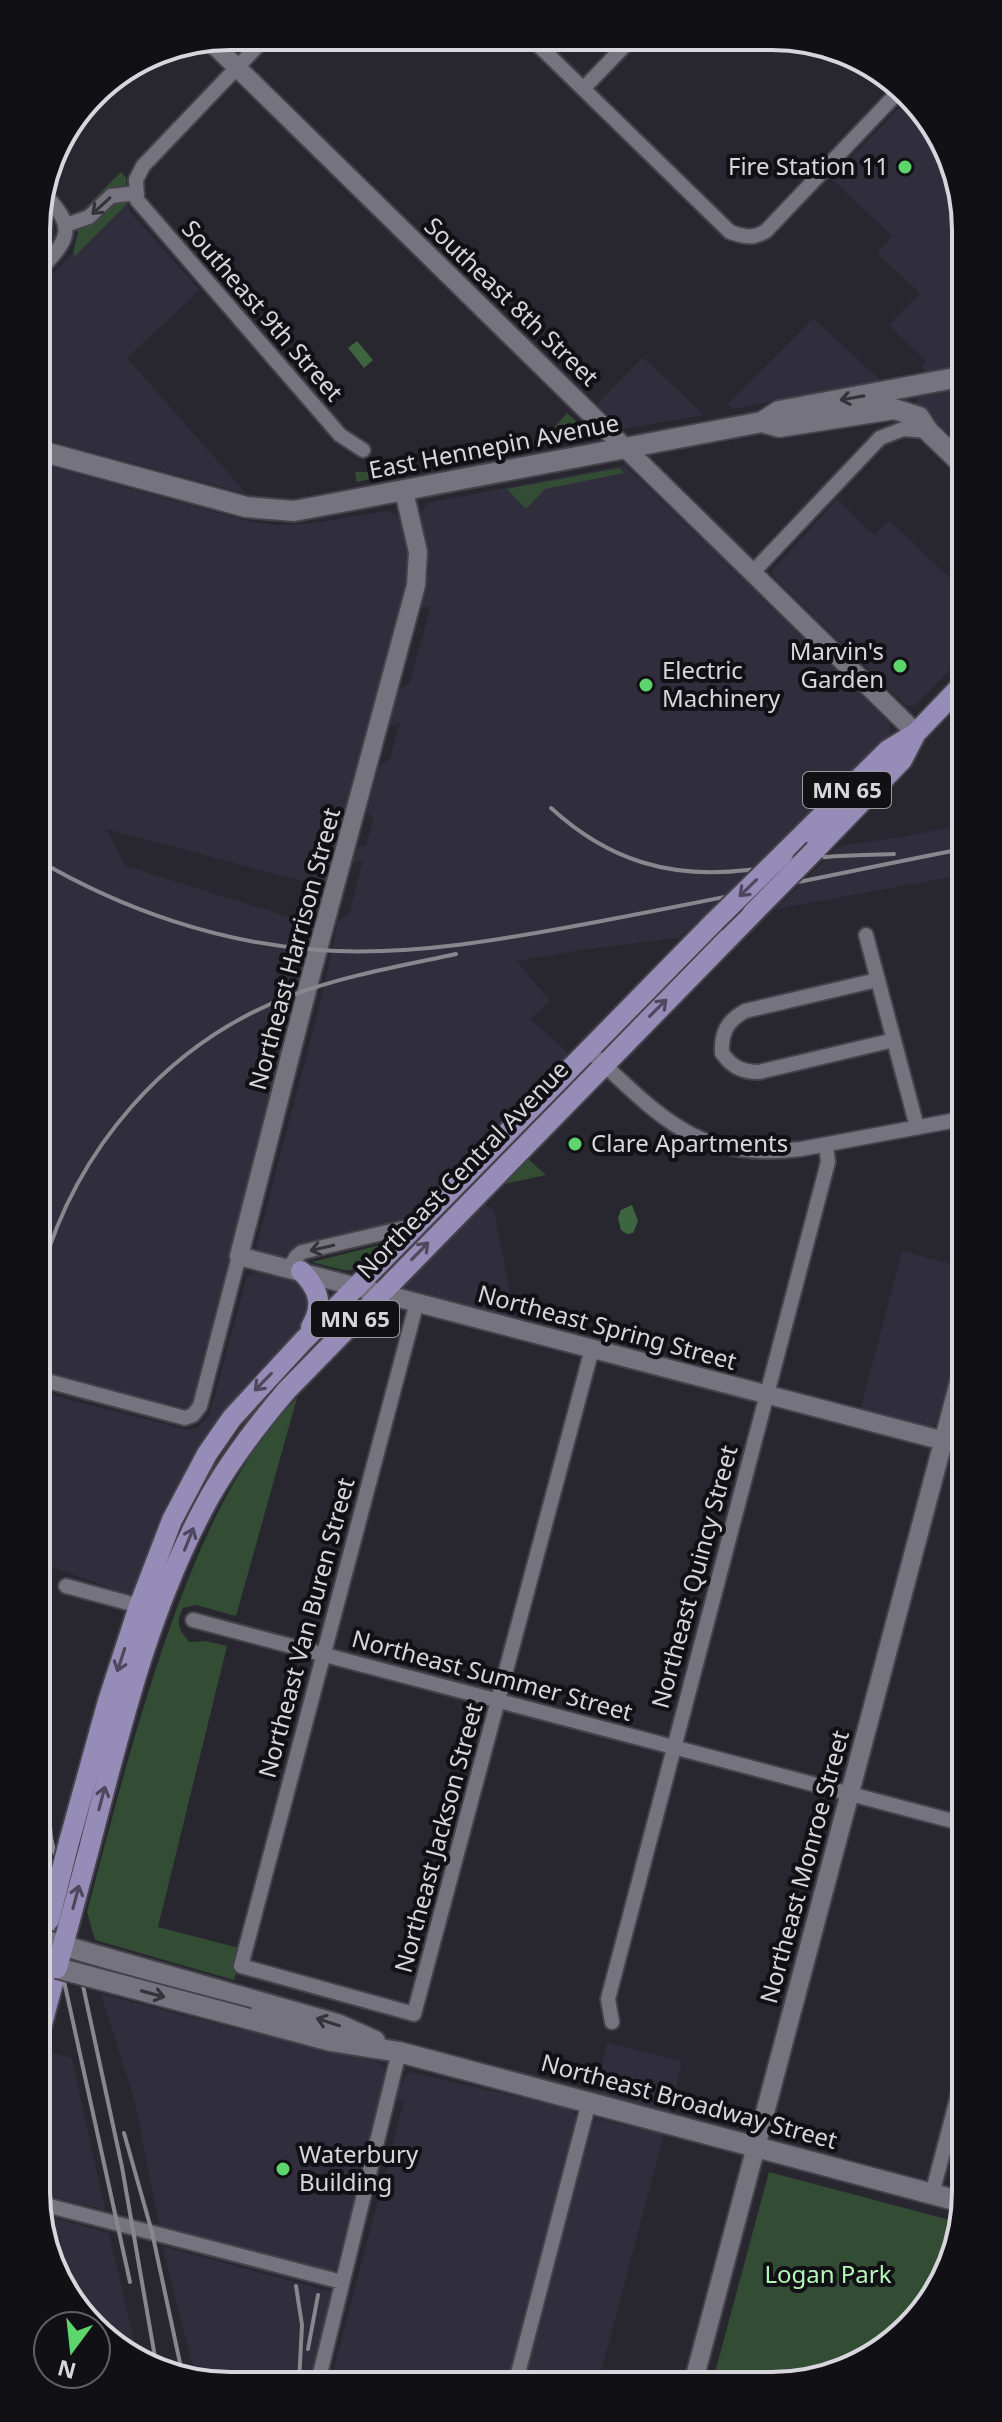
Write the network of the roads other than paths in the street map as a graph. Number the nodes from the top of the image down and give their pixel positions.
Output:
1 (219, 50) edge
2 (253, 50) edge
3 (543, 50) edge
4 (620, 50) edge
5 (237, 67) junction
6 (583, 89) junction
7 (892, 96) edge
8 (137, 193) junction
9 (53, 203) edge
10 (66, 225) junction
11 (50, 259) edge
12 (952, 379) edge
13 (762, 422) junction
14 (928, 431) junction
15 (626, 449) junction
16 (363, 450) dead end
17 (50, 454) edge
18 (952, 454) edge
19 (404, 491) junction
20 (753, 572) junction
21 (952, 695) edge
22 (916, 733) junction
23 (866, 935) dead end
24 (877, 980) junction
25 (894, 1040) junction
26 (587, 1049) junction
27 (603, 1063) junction
28 (952, 1121) edge
29 (917, 1127) junction
30 (826, 1145) junction
31 (417, 1225) junction
32 (239, 1256) junction
33 (295, 1270) junction
34 (356, 1285) junction
35 (381, 1292) junction
36 (417, 1302) junction
37 (302, 1342) junction
38 (592, 1349) junction
39 (50, 1382) edge
40 (766, 1395) junction
41 (952, 1410) edge
42 (944, 1441) junction
43 (952, 1443) edge
44 (66, 1586) dead end
45 (149, 1608) junction
46 (193, 1620) dead end
47 (323, 1654) junction
48 (498, 1700) junction
49 (673, 1747) junction
50 (849, 1793) junction
51 (952, 1821) edge
52 (50, 1934) edge
53 (50, 1944) edge
54 (50, 1966) edge
55 (251, 2009) junction
56 (414, 2014) joint
57 (612, 2022) dead end
58 (399, 2052) junction
59 (589, 2102) junction
60 (952, 2118) edge
61 (756, 2147) junction
62 (932, 2194) junction
63 (952, 2199) edge
64 (51, 2206) edge
65 (342, 2282) junction
66 (320, 2372) edge
67 (518, 2372) edge
68 (696, 2372) edge

1 - 5 street, Southeast 8th Street
2 - 5 street
3 - 6 street
4 - 6 street
5 - 8 street
5 - 15 street, Southeast 8th Street
6 - 7 street
8 -> 10 street
8 - 16 street, Southeast 9th Street
9 - 10 street
10 - 11 street
12 -> 13 main road, East Hennepin Avenue
13 - 14 main road
13 - 15 main road, East Hennepin Avenue
14 - 18 main road
14 - 20 street
15 - 19 main road, East Hennepin Avenue
15 - 20 street, Southeast 8th Street
17 - 19 main road, East Hennepin Avenue
19 - 32 street, Northeast Harrison Street
20 - 22 street, Southeast 8th Street
21 - 22 main road, Northeast Central Avenue / MN 65
22 -> 26 main road, Northeast Central Avenue / MN 65, bridge
27 -> 22 main road, Northeast Central Avenue / MN 65, bridge
23 - 24 street
24 - 25 street
24 - 25 street
25 - 29 street
26 - 27 street
26 - 31 main road, Northeast Central Avenue / MN 65
27 - 30 street
35 -> 27 main road, Northeast Central Avenue / MN 65
28 - 29 street
29 - 30 street
30 - 40 street, Northeast Quincy Street
31 -> 33 street
31 - 34 main road, Northeast Central Avenue / MN 65
32 - 33 street, Northeast Spring Street
32 - 39 street, Northeast Harrison Street
33 - 34 street, Northeast Spring Street
33 - 37 main road
34 - 35 street, Northeast Spring Street
34 - 37 main road, Northeast Central Avenue / MN 65
35 - 36 street, Northeast Spring Street
45 -> 35 main road, Northeast Central Avenue / MN 65
36 - 38 street, Northeast Spring Street
36 - 47 street, Northeast Van Buren Street
37 -> 45 main road, Northeast Central Avenue / MN 65
38 - 40 street, Northeast Spring Street
38 - 48 street, Northeast Jackson Street
40 - 42 street, Northeast Spring Street
40 - 49 street, Northeast Quincy Street
41 - 42 street, Northeast Monroe Street
42 - 43 street, Northeast Spring Street
42 - 50 street, Northeast Monroe Street
44 - 45 street
45 - 52 main road, Northeast Central Avenue / MN 65, bridge
46 - 47 street, Northeast Summer Street
47 - 48 street, Northeast Summer Street
47 - 56 street, Northeast Van Buren Street
48 - 49 street, Northeast Summer Street
48 - 56 street, Northeast Jackson Street
49 - 50 street, Northeast Summer Street
49 - 57 street, Northeast Quincy Street
50 - 51 street, Northeast Summer Street
50 - 61 street, Northeast Monroe Street
53 - 55 main road, Northeast Broadway Street, bridge
54 -> 55 main road, Northeast Broadway Street, bridge
55 - 58 main road, Northeast Broadway Street
58 - 59 main road, Northeast Broadway Street
58 - 65 street
59 - 61 main road, Northeast Broadway Street
59 - 67 street
60 - 62 street
61 - 62 main road, Northeast Broadway Street
61 - 68 street, Northeast Monroe Street
62 - 63 main road, Northeast Broadway Street
64 - 65 street
65 - 66 street

